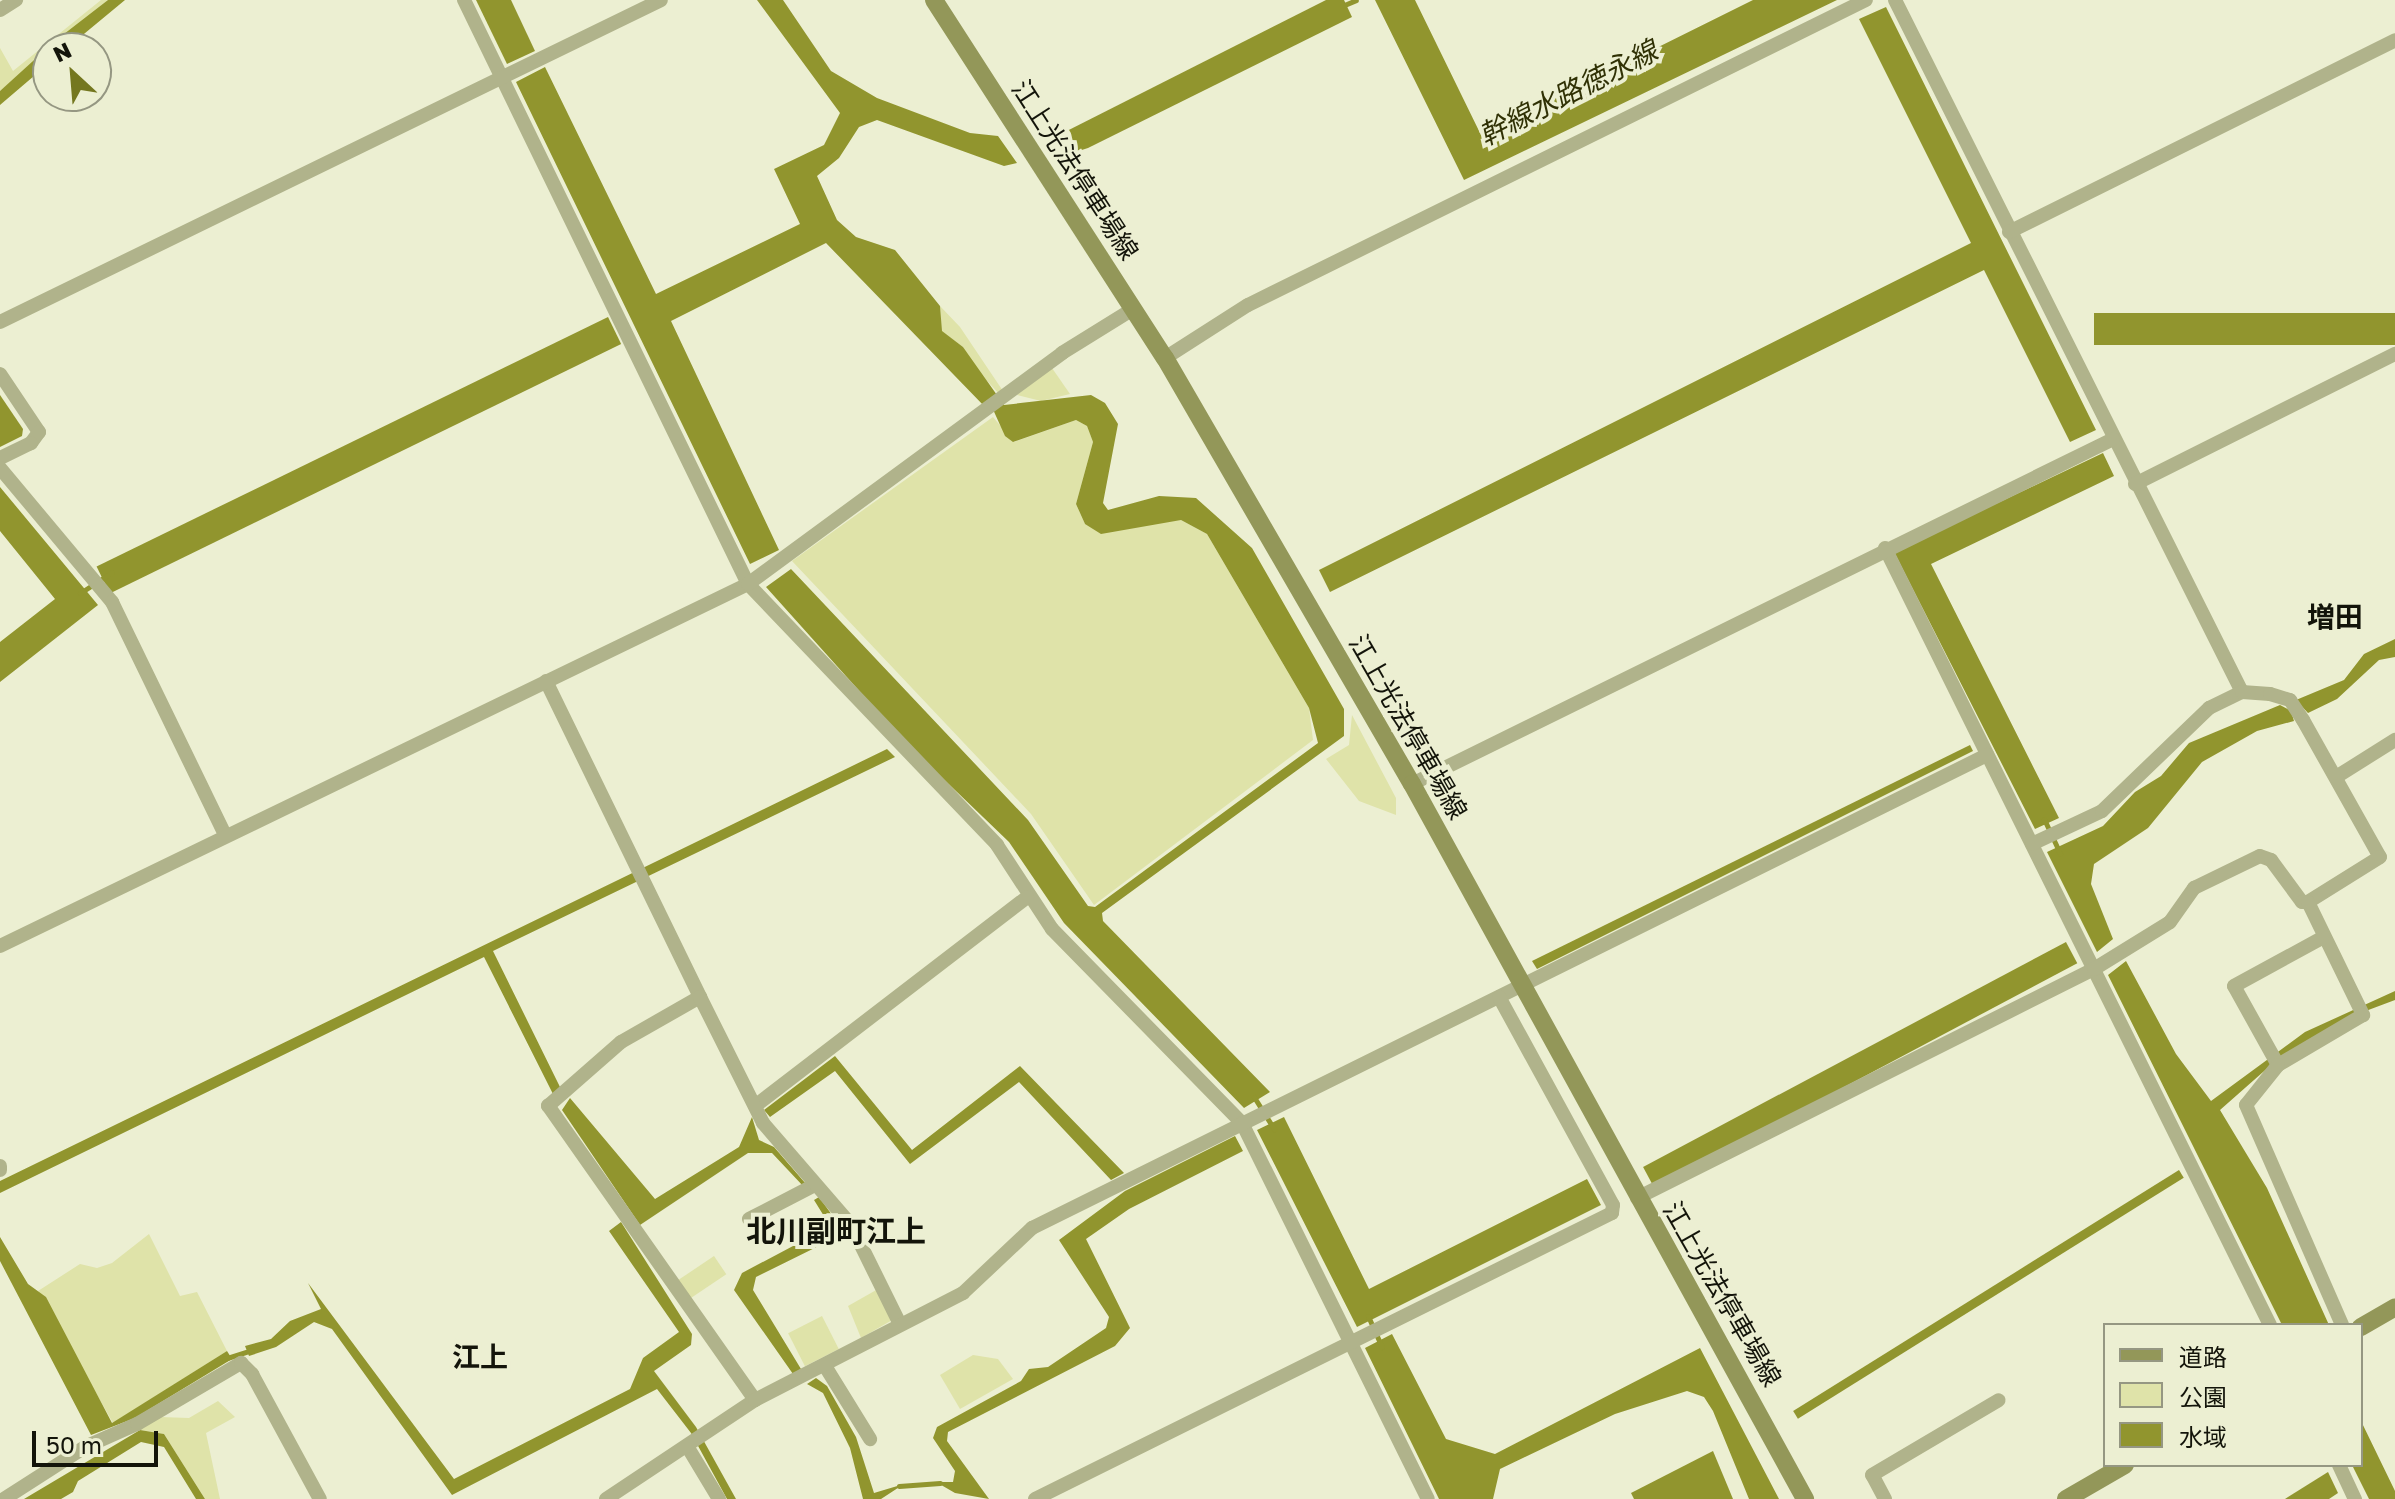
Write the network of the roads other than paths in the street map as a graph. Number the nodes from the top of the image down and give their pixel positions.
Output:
1 (16, 0) edge
2 (464, 0) edge
3 (661, 0) edge
4 (934, 0) edge
5 (1866, 0) edge
6 (1895, 0) edge
7 (0, 10) edge
8 (2395, 40) edge
9 (502, 77) junction
10 (2009, 232) junction
11 (1133, 309) junction
12 (0, 322) edge
13 (2395, 354) edge
14 (1165, 358) junction
15 (0, 374) edge
16 (2113, 439) junction
17 (0, 458) edge
18 (0, 468) edge
19 (2135, 484) junction
20 (1885, 548) junction
21 (748, 584) junction
22 (546, 681) junction
23 (2242, 692) junction
24 (2395, 740) edge
25 (1987, 755) junction
26 (2336, 777) junction
27 (1412, 784) junction
28 (225, 835) junction
29 (2039, 841) junction
30 (2395, 849) edge
31 (2380, 857) junction
32 (1027, 897) junction
33 (2308, 902) junction
34 (2324, 937) junction
35 (0, 946) edge
36 (2094, 969) junction
37 (1521, 987) junction
38 (700, 997) junction
39 (1499, 997) junction
40 (2278, 1065) junction
41 (759, 1114) junction
42 (1242, 1123) junction
43 (810, 1189) junction
44 (1637, 1198) junction
45 (749, 1219) dead end
46 (2395, 1307) edge
47 (899, 1322) junction
48 (2269, 1323) edge
49 (2341, 1323) edge
50 (2363, 1326) edge
51 (1350, 1342) junction
52 (825, 1366) junction
53 (755, 1400) junction
54 (1999, 1400) dead end
55 (870, 1439) dead end
56 (687, 1446) junction
57 (2122, 1467) edge
58 (2340, 1467) edge
59 (4, 1499) edge
60 (320, 1499) edge
61 (606, 1499) edge
62 (719, 1499) edge
63 (1035, 1499) edge
64 (1428, 1499) edge
65 (1805, 1499) edge
66 (1885, 1499) edge
67 (2066, 1499) edge
68 (2355, 1499) edge

1 - 7 street
2 - 9 street
3 - 9 street
4 - 11 main road, 江上光法停車場線
5 - 14 street
6 - 10 street
8 - 10 street
9 - 12 street
9 - 21 street
10 - 16 street
11 - 14 main road, 江上光法停車場線
11 - 21 street
13 - 19 street
14 - 27 main road, 江上光法停車場線
15 - 17 street
16 - 19 street
16 - 20 street
18 - 28 street
19 - 23 street
20 - 25 street
20 - 27 street
21 - 22 street
21 - 32 street
22 - 28 street
22 - 38 street
23 - 26 street
23 - 29 street
24 - 26 street
25 - 29 street
25 - 37 street
26 - 31 street
27 - 37 main road, 江上光法停車場線
28 - 35 street
29 - 36 street
30 - 31 street
31 - 33 street
32 - 41 street
32 - 42 street
33 - 34 street
33 - 36 street
34 - 40 street
34 - 40 street
36 - 44 street
36 - 48 street
37 - 39 street
37 - 44 main road, 江上光法停車場線
38 - 41 street
38 - 53 street
39 - 42 street
39 - 51 street
40 - 49 street
41 - 43 street
42 - 47 street
42 - 51 street
43 - 45 street
43 - 47 street
44 - 65 main road, 江上光法停車場線
46 - 50 main road
47 - 52 street
51 - 63 street
51 - 64 street
52 - 53 street
52 - 55 street
53 - 56 street
54 - 66 street
56 - 61 street
56 - 62 street
57 - 67 main road
58 - 68 street
59 - 60 street

